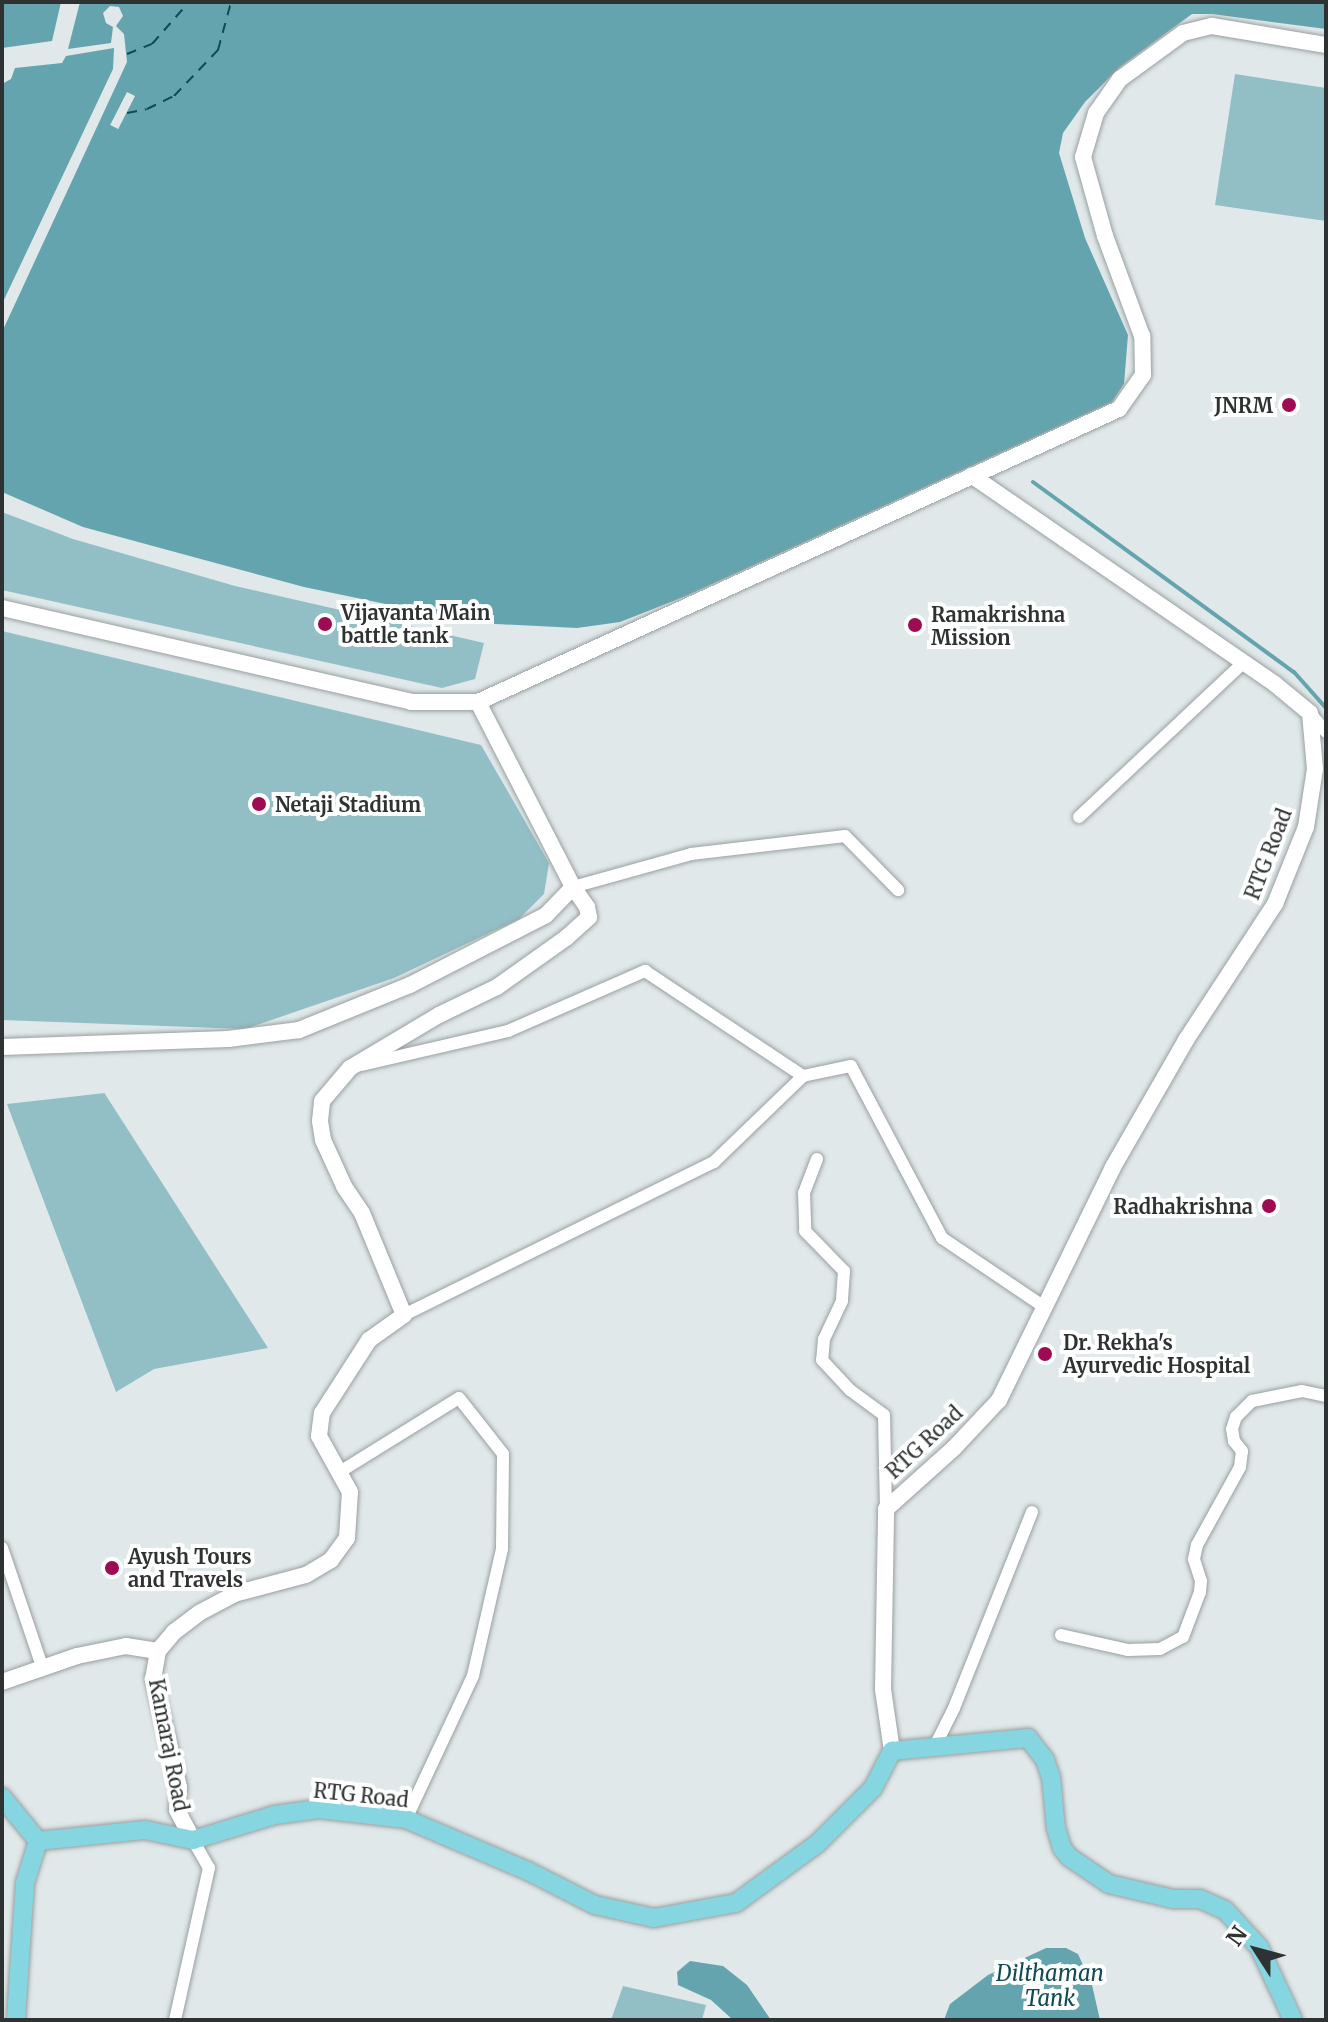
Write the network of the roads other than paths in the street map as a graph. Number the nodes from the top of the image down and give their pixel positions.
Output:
1 (1326, 45) edge
2 (972, 476) junction
3 (2, 608) edge
4 (1243, 663) junction
5 (478, 702) junction
6 (1310, 713) junction
7 (1326, 732) edge
8 (1079, 817) dead end
9 (573, 887) junction
10 (898, 890) dead end
11 (2, 1047) edge
12 (350, 1068) junction
13 (803, 1076) junction
14 (817, 1159) dead end
15 (1043, 1306) junction
16 (404, 1315) junction
17 (1326, 1396) edge
18 (338, 1473) junction
19 (886, 1509) junction
20 (1032, 1512) dead end
21 (2, 1548) edge
22 (1061, 1635) dead end
23 (158, 1651) junction
24 (43, 1669) junction
25 (2, 1682) edge
26 (935, 1746) junction
27 (892, 1751) junction
28 (2, 1797) edge
29 (406, 1819) junction
30 (193, 1840) junction
31 (38, 1841) junction
32 (16, 2020) edge
33 (175, 2020) edge
34 (1293, 2020) edge

1 - 2 main road
2 - 4 main road
2 - 5 main road
3 - 5 main road
4 - 6 main road
4 - 8 street
5 - 9 main road
6 - 7 street
6 - 15 main road, RTG Road
9 - 10 street
9 - 11 main road
9 - 12 main road
12 - 13 street
12 - 16 main road
13 - 15 street
13 - 16 street
14 - 19 street
15 - 19 main road, RTG Road
16 - 18 main road
17 - 22 street
18 - 23 main road
18 - 29 street
19 - 27 main road, RTG Road
20 - 26 street
21 - 24 street
23 - 24 main road
23 - 30 main road, Kamaraj Road
24 - 25 main road
26 - 27 main road
26 - 34 main road
27 - 29 main road, RTG Road
28 - 31 main road
29 - 30 main road, RTG Road
30 - 31 main road, RTG Road
30 - 33 street, Kamaraj Road
31 - 32 main road

